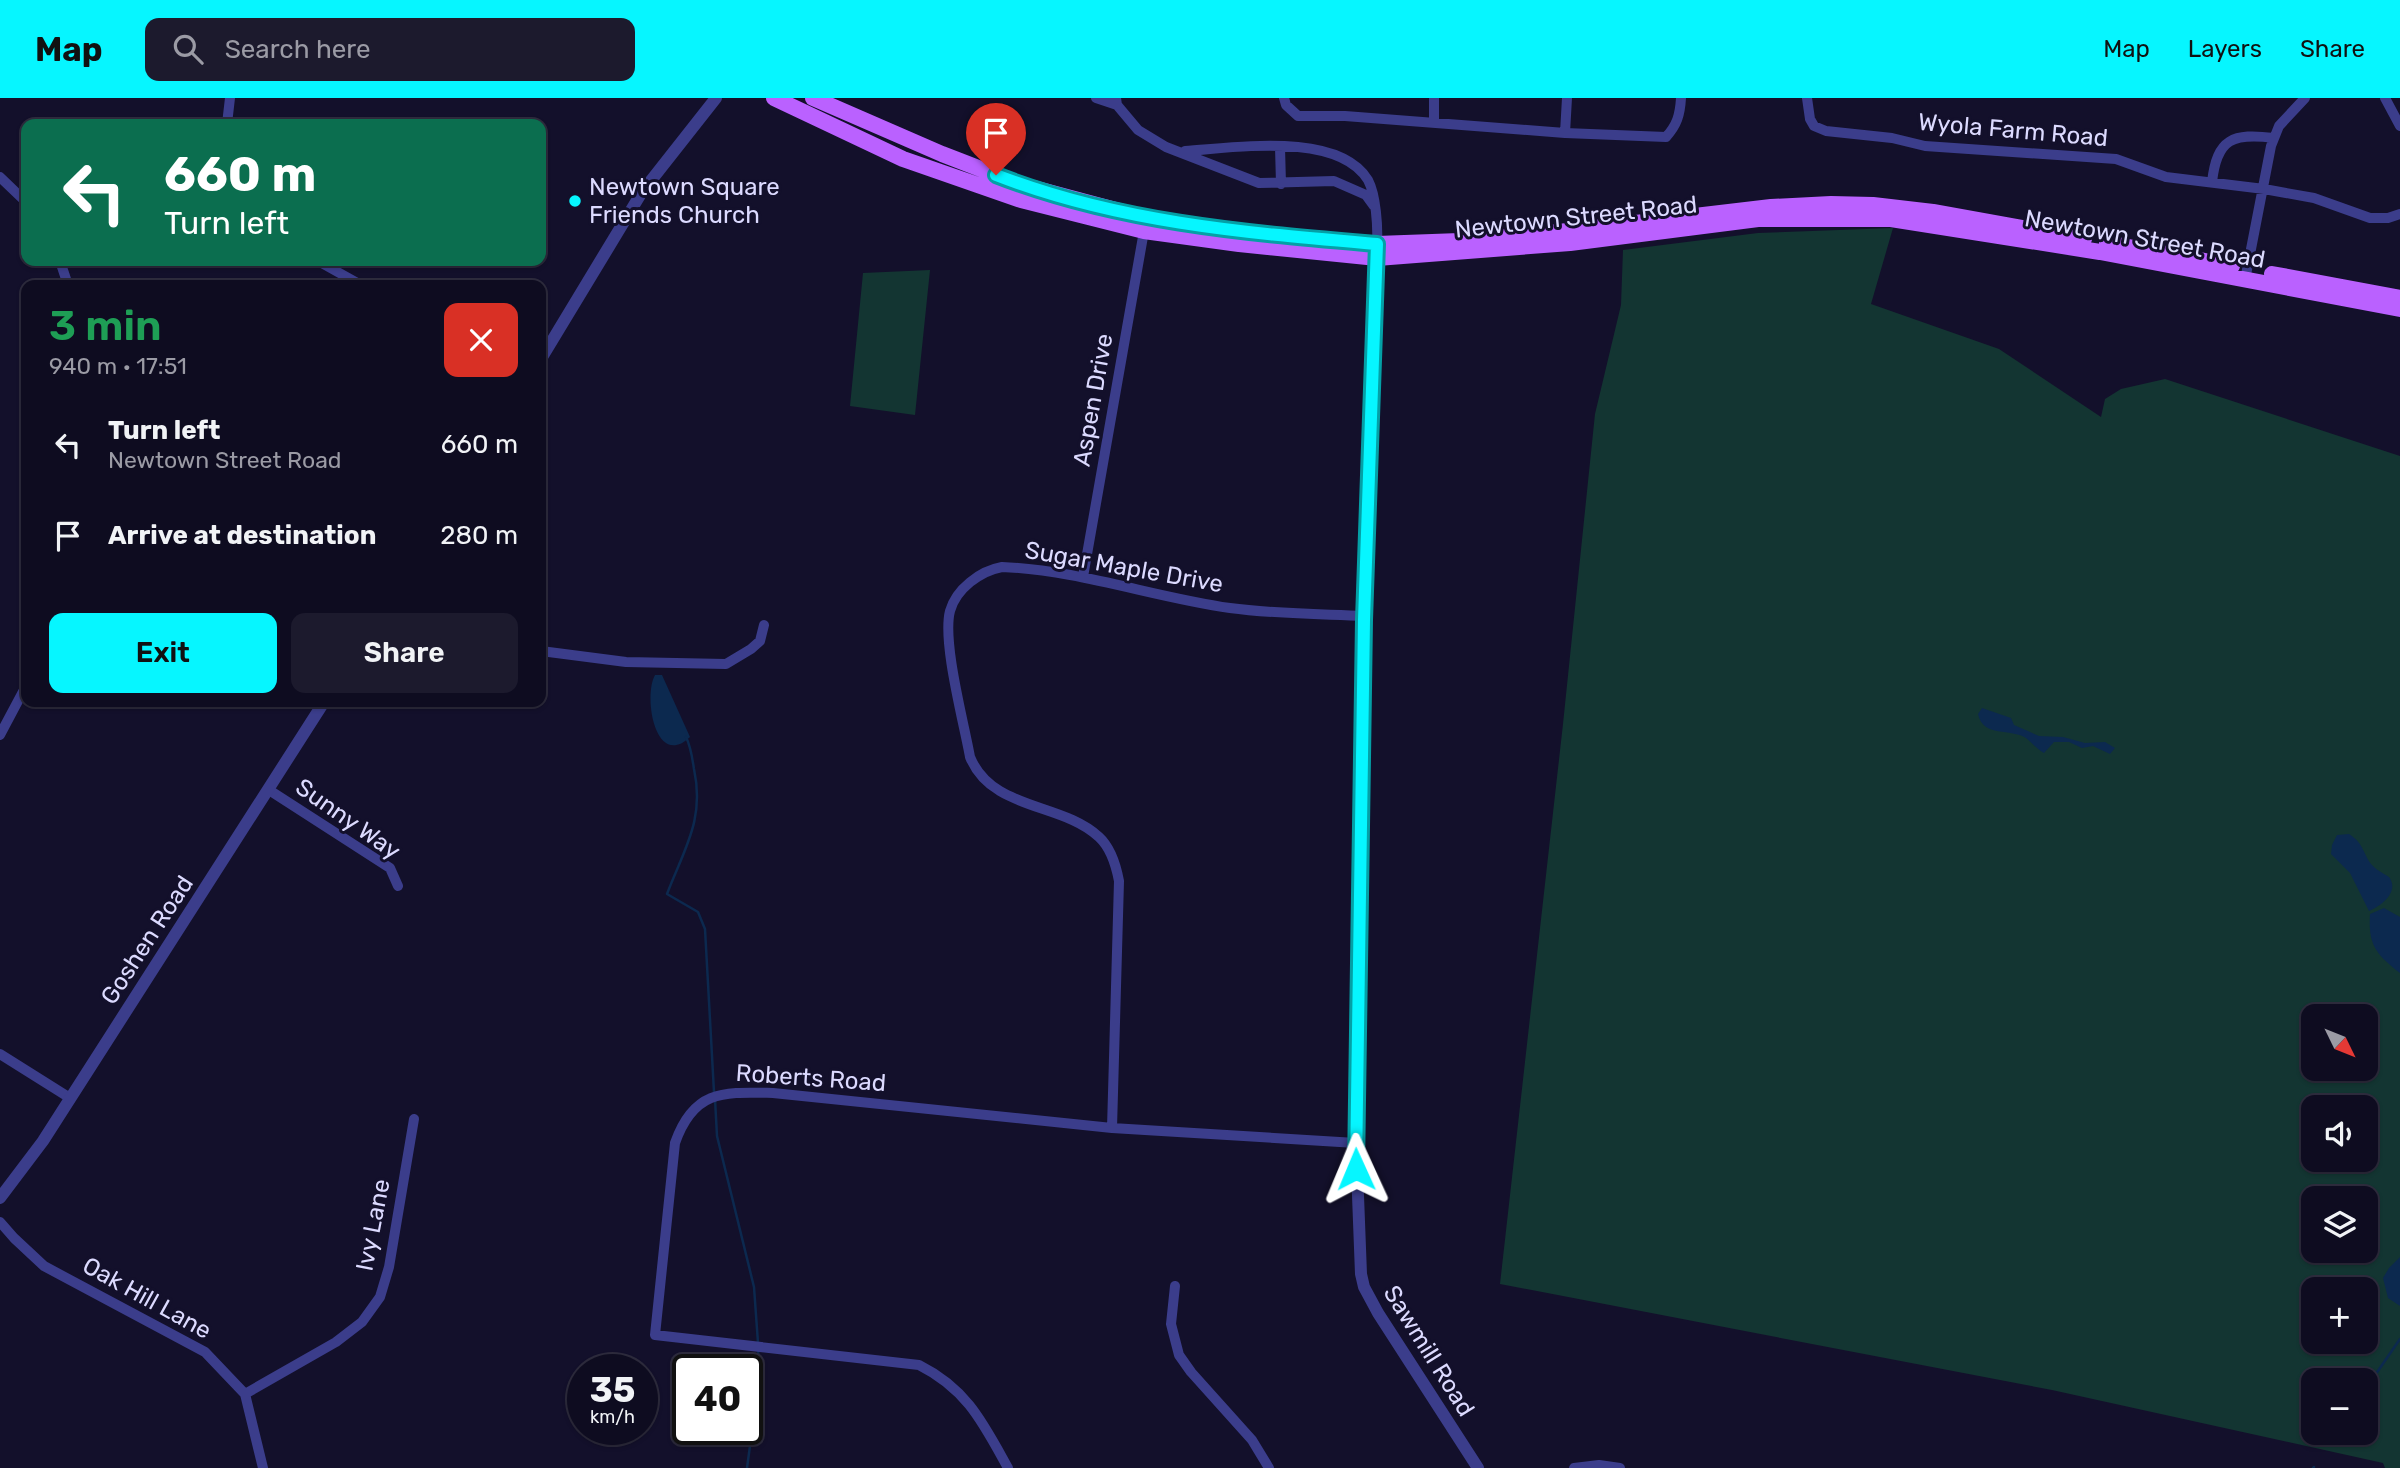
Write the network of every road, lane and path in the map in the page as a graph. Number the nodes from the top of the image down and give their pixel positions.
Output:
1 (230, 98) edge
2 (716, 98) edge
3 (775, 98) edge
4 (813, 98) edge
5 (1096, 98) edge
6 (1284, 98) edge
7 (1434, 98) edge
8 (1567, 98) edge
9 (1681, 98) edge
10 (1807, 98) edge
11 (2305, 98) edge
12 (2385, 98) edge
13 (1116, 102) edge
14 (228, 119) edge
15 (1434, 122) junction
16 (2400, 126) edge
17 (1565, 133) junction
18 (2274, 138) junction
19 (1280, 148) junction
20 (1181, 151) junction
21 (946, 155) junction
22 (942, 173) junction
23 (0, 177) edge
24 (2212, 182) junction
25 (1281, 184) junction
26 (2264, 189) junction
27 (21, 197) edge
28 (1374, 206) junction
29 (2400, 215) edge
30 (1144, 231) junction
31 (1377, 251) junction
32 (334, 266) edge
33 (2246, 274) junction
34 (354, 280) edge
35 (2400, 298) edge
36 (2400, 309) edge
37 (546, 351) edge
38 (1083, 578) junction
39 (1364, 616) junction
40 (764, 625) dead end
41 (546, 652) edge
42 (21, 695) edge
43 (321, 707) edge
44 (0, 735) edge
45 (269, 790) junction
46 (398, 886) dead end
47 (0, 1054) edge
48 (70, 1098) junction
49 (414, 1119) dead end
50 (1112, 1128) junction
51 (1356, 1143) junction
52 (0, 1198) edge
53 (0, 1222) edge
54 (1175, 1286) dead end
55 (245, 1394) junction
56 (263, 1468) edge
57 (1008, 1468) edge
58 (1269, 1468) edge
59 (1478, 1468) edge
60 (1574, 1468) edge
61 (1620, 1468) edge

1 - 14 street
2 - 37 street
3 - 22 main road, Newtown Street Road
4 - 21 main road, Newtown Street Road
5 - 13 street
6 - 15 street
7 - 15 street
8 - 17 street
9 - 17 street
10 - 24 street, Wyola Farm Road
11 - 18 street
12 - 16 street
13 - 20 street
15 - 17 street
18 - 24 street
18 - 26 street
19 - 20 street
19 - 25 street
19 - 28 street
20 - 25 street
21 - 22 main road
21 - 31 main road, Newtown Street Road
22 - 30 main road, Newtown Street Road
23 - 27 street
24 - 26 street, Wyola Farm Road
25 - 28 street
26 - 29 street, Wyola Farm Road
26 - 33 street
28 - 31 street
30 - 31 main road, Newtown Street Road
30 - 38 street, Aspen Drive
31 - 33 main road, Newtown Street Road
31 - 39 street, Sawmill Road
32 - 34 street
33 - 35 main road, Newtown Street Road
33 - 36 main road, Newtown Street Road
38 - 39 street, Sugar Maple Drive
38 - 50 street, Sugar Maple Drive
39 - 51 street, Sawmill Road
40 - 41 street
42 - 44 street
43 - 45 street, Goshen Road
45 - 46 street, Sunny Way
45 - 48 street, Goshen Road
47 - 48 street
48 - 52 street, Goshen Road
49 - 55 street, Ivy Lane
50 - 51 street, Roberts Road
50 - 57 street, Roberts Road
51 - 59 street, Sawmill Road
53 - 55 street, Oak Hill Lane
54 - 58 street
55 - 56 street, Oak Hill Lane
60 - 61 street

